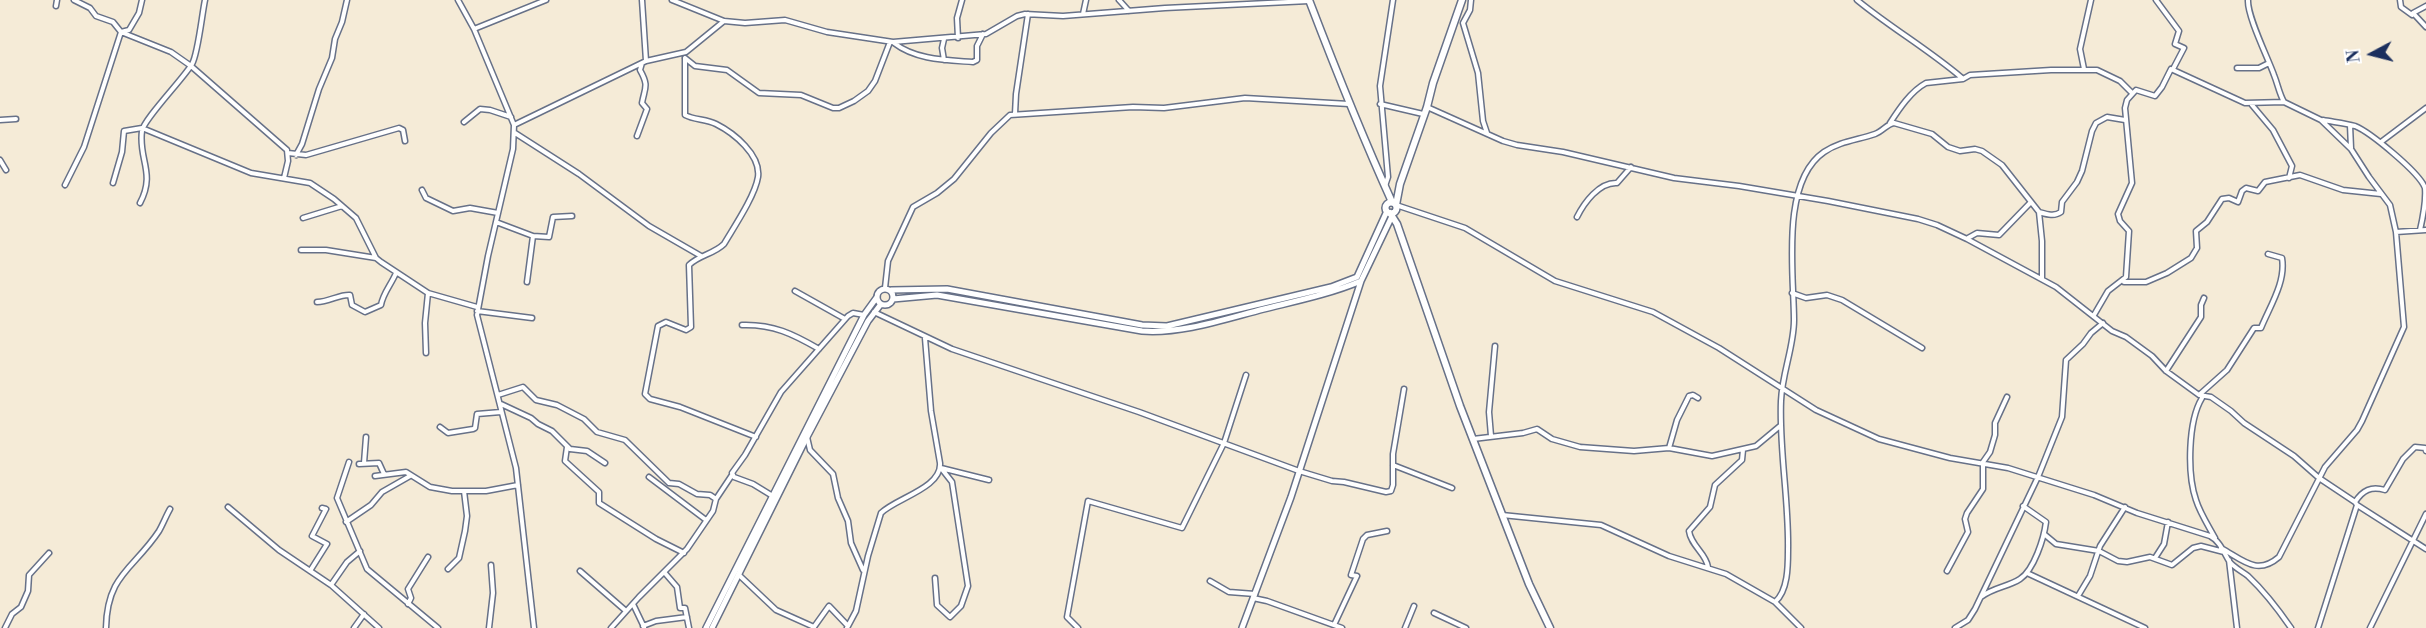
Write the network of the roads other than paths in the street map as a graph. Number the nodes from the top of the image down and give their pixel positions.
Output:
1 (57, 0) edge
2 (74, 0) edge
3 (142, 0) edge
4 (205, 0) edge
5 (347, 0) edge
6 (458, 0) edge
7 (546, 0) edge
8 (642, 0) edge
9 (672, 0) edge
10 (962, 0) edge
11 (1086, 0) edge
12 (1119, 0) edge
13 (1393, 0) edge
14 (1462, 0) edge
15 (1471, 0) edge
16 (1857, 0) edge
17 (2091, 0) edge
18 (2156, 0) edge
19 (2248, 0) edge
20 (2400, 0) edge
21 (1309, 1) edge
22 (56, 6) dead end
23 (2426, 6) edge
24 (1129, 12) junction
25 (1028, 14) junction
26 (1083, 14) junction
27 (2413, 15) junction
28 (724, 21) junction
29 (2426, 27) edge
30 (474, 29) junction
31 (121, 32) junction
32 (983, 34) junction
33 (958, 38) junction
34 (944, 39) junction
35 (892, 42) junction
36 (685, 55) junction
37 (944, 60) junction
38 (645, 61) junction
39 (2269, 63) junction
40 (191, 66) junction
41 (2237, 68) dead end
42 (2084, 69) junction
43 (2173, 69) junction
44 (1963, 79) junction
45 (2132, 93) junction
46 (2284, 102) junction
47 (1349, 104) junction
48 (1380, 104) junction
49 (2252, 104) junction
50 (1427, 107) junction
51 (2426, 108) edge
52 (1015, 114) junction
53 (1423, 114) junction
54 (512, 118) junction
55 (16, 119) dead end
56 (0, 120) edge
57 (2125, 120) junction
58 (2321, 120) junction
59 (464, 122) dead end
60 (1889, 124) junction
61 (514, 125) junction
62 (2350, 125) junction
63 (142, 128) junction
64 (515, 133) junction
65 (1488, 134) junction
66 (637, 136) dead end
67 (405, 141) dead end
68 (2381, 142) junction
69 (2351, 149) junction
70 (288, 153) junction
71 (296, 155) junction
72 (0, 160) edge
73 (1630, 167) junction
74 (6, 170) dead end
75 (284, 178) junction
76 (2289, 178) junction
77 (113, 183) dead end
78 (65, 185) dead end
79 (1384, 188) junction
80 (422, 190) dead end
81 (2382, 194) junction
82 (1799, 196) junction
83 (2031, 202) junction
84 (140, 203) dead end
85 (343, 206) junction
86 (1391, 208) junction
87 (2039, 212) junction
88 (498, 213) junction
89 (572, 216) dead end
90 (1577, 217) dead end
91 (303, 218) dead end
92 (496, 222) junction
93 (2423, 230) edge
94 (2396, 232) junction
95 (534, 236) junction
96 (1967, 239) junction
97 (300, 250) dead end
98 (2268, 254) dead end
99 (701, 256) junction
100 (376, 258) junction
101 (396, 273) junction
102 (2042, 278) junction
103 (1361, 281) junction
104 (527, 282) dead end
105 (2123, 282) junction
106 (888, 289) junction
107 (795, 291) dead end
108 (1792, 292) junction
109 (429, 293) junction
110 (877, 297) junction
111 (2204, 298) dead end
112 (894, 299) junction
113 (317, 302) dead end
114 (881, 304) junction
115 (477, 309) junction
116 (874, 312) junction
117 (864, 315) junction
118 (2094, 315) junction
119 (532, 318) dead end
120 (845, 319) junction
121 (2103, 323) junction
122 (742, 325) dead end
123 (925, 337) junction
124 (1495, 346) dead end
125 (1922, 348) dead end
126 (819, 349) junction
127 (426, 353) dead end
128 (2166, 371) junction
129 (1246, 375) dead end
130 (1404, 388) dead end
131 (1781, 390) junction
132 (498, 395) junction
133 (2007, 397) dead end
134 (2200, 397) junction
135 (1698, 398) dead end
136 (501, 404) junction
137 (501, 412) junction
138 (1780, 425) junction
139 (440, 427) dead end
140 (1491, 436) junction
141 (366, 437) dead end
142 (756, 437) junction
143 (807, 437) junction
144 (1473, 439) junction
145 (1224, 443) junction
146 (567, 447) junction
147 (1669, 448) junction
148 (1743, 450) junction
149 (2426, 451) edge
150 (349, 462) dead end
151 (1983, 462) junction
152 (605, 463) dead end
153 (1393, 465) junction
154 (941, 468) junction
155 (1299, 471) junction
156 (384, 474) junction
157 (732, 475) junction
158 (375, 476) dead end
159 (410, 476) junction
160 (649, 477) dead end
161 (2038, 477) junction
162 (2319, 478) junction
163 (989, 480) dead end
164 (519, 486) junction
165 (1452, 488) dead end
166 (464, 491) junction
167 (771, 495) junction
168 (716, 499) junction
169 (2356, 503) junction
170 (2023, 506) junction
171 (228, 507) dead end
172 (2125, 507) junction
173 (322, 508) dead end
174 (170, 509) dead end
175 (2426, 514) edge
176 (1502, 515) junction
177 (706, 520) junction
178 (346, 522) junction
179 (2168, 522) junction
180 (1387, 531) dead end
181 (2044, 534) junction
182 (2216, 538) junction
183 (2412, 540) junction
184 (2221, 548) junction
185 (2426, 549) edge
186 (360, 551) junction
187 (2099, 551) junction
188 (49, 553) dead end
189 (684, 553) junction
190 (2227, 553) junction
191 (428, 557) dead end
192 (2155, 558) junction
193 (491, 565) dead end
194 (1708, 567) junction
195 (448, 569) dead end
196 (1947, 570) dead end
197 (310, 571) junction
198 (580, 571) dead end
199 (664, 572) junction
200 (864, 573) junction
201 (2027, 573) junction
202 (738, 575) junction
203 (935, 579) dead end
204 (1210, 581) dead end
205 (331, 585) junction
206 (1254, 596) junction
207 (2078, 596) junction
208 (1980, 597) junction
209 (1775, 602) junction
210 (408, 604) junction
211 (633, 604) junction
212 (1414, 606) dead end
213 (626, 611) junction
214 (1434, 613) dead end
215 (364, 614) junction
216 (687, 618) junction
217 (1334, 626) junction
218 (643, 627) edge
219 (847, 627) edge
220 (4, 628) edge
221 (106, 628) edge
222 (354, 628) edge
223 (379, 628) edge
224 (438, 628) edge
225 (489, 628) edge
226 (534, 628) edge
227 (611, 628) edge
228 (689, 628) edge
229 (706, 628) edge
230 (712, 628) edge
231 (1078, 628) edge
232 (1242, 628) edge
233 (1342, 628) edge
234 (1405, 628) edge
235 (1466, 628) edge
236 (1550, 628) edge
237 (1802, 628) edge
238 (1955, 628) edge
239 (2145, 628) edge
240 (2237, 628) edge
241 (2291, 628) edge
242 (2318, 628) edge
243 (2370, 628) edge

1 - 22 street
2 - 31 street
3 - 31 street
4 - 40 street
5 - 71 street
6 - 30 street
7 - 30 street
8 - 38 street
9 - 28 street
10 - 33 street
11 - 26 street
12 - 24 street
13 - 48 street
14 - 50 main road
15 - 65 street
16 - 44 street
17 - 42 street
18 - 43 street
19 - 39 street
20 - 27 street
21 - 24 street
21 - 47 main road
23 - 27 street
24 - 26 street
25 - 26 street
25 - 32 street
25 - 52 street
27 - 29 street
28 - 35 street
28 - 36 street
30 - 54 street
31 - 40 street
31 - 78 street
32 - 33 street
32 - 37 street
33 - 34 street
34 - 35 street
34 - 37 street
35 - 36 street
35 - 37 street
36 - 38 street
36 - 99 street
38 - 61 street
38 - 66 street
39 - 41 street
39 - 46 street
40 - 63 street
40 - 70 street
42 - 44 street
42 - 45 street
43 - 45 street
43 - 49 street
44 - 60 street
45 - 57 street
46 - 49 street
46 - 58 street
47 - 52 street
47 - 79 main road
48 - 53 street
48 - 79 street
49 - 76 street
50 - 53 main road
50 - 65 street
51 - 68 street
52 - 106 street
53 - 86 main road
54 - 59 street
54 - 61 street
55 - 56 street
57 - 87 street
57 - 105 street
58 - 62 street
58 - 69 street
60 - 82 street
60 - 83 street
61 - 64 street
62 - 68 street
62 - 69 street
63 - 75 street
63 - 77 street
63 - 84 street
64 - 88 street
64 - 99 street
65 - 73 street
67 - 71 street
68 - 93 street
69 - 81 street
70 - 71 street
70 - 75 street
72 - 74 street
73 - 82 street
73 - 90 street
75 - 85 street
76 - 81 street
76 - 105 street
79 - 86 main road
80 - 88 street
81 - 94 street
82 - 96 street
82 - 108 street
83 - 87 street
83 - 96 street
85 - 91 street
85 - 100 street
86 - 103 street
86 - 106 street
86 - 131 street
86 - 144 main road
87 - 102 street
88 - 92 street
89 - 95 street
92 - 95 street
92 - 115 street
93 - 94 street
94 - 162 street
95 - 104 street
96 - 102 street
97 - 100 street
98 - 134 street
99 - 142 street
100 - 101 street
101 - 109 street
101 - 113 street
102 - 118 street
103 - 112 street
103 - 155 street
105 - 118 street
106 - 110 street
106 - 112 street
107 - 120 street
108 - 125 street
108 - 131 street
109 - 115 street
109 - 127 street
110 - 114 street
110 - 117 street
111 - 128 street
112 - 114 street
114 - 116 street
115 - 119 street
115 - 132 street
116 - 123 street
116 - 143 street
117 - 120 street
117 - 167 street
118 - 121 street
120 - 126 street
121 - 128 street
121 - 161 street
122 - 126 street
123 - 145 street
123 - 154 street
124 - 140 street
126 - 142 street
128 - 134 street
129 - 145 street
130 - 153 street
131 - 138 street
131 - 151 street
132 - 136 street
132 - 168 street
133 - 151 street
134 - 162 street
134 - 182 street
135 - 147 street
136 - 137 street
136 - 146 street
137 - 139 street
137 - 164 street
138 - 148 street
138 - 209 street
140 - 144 street
140 - 147 street
141 - 156 street
142 - 157 street
143 - 200 street
143 - 202 street
144 - 176 main road
145 - 155 street
145 - 231 street
146 - 152 street
146 - 189 street
147 - 148 street
148 - 194 street
149 - 169 street
150 - 178 street
151 - 161 street
151 - 196 street
153 - 155 street
153 - 165 street
154 - 163 street
154 - 200 street
154 - 203 street
155 - 206 street
156 - 158 street
156 - 159 street
157 - 167 street
157 - 168 street
159 - 166 street
159 - 178 street
160 - 177 street
161 - 170 street
161 - 172 street
162 - 169 street
162 - 184 street
164 - 166 street
164 - 226 street
166 - 195 street
167 - 229 street
168 - 177 street
169 - 183 street
169 - 242 street
170 - 181 street
170 - 208 street
171 - 197 street
172 - 179 street
172 - 187 street
173 - 197 street
174 - 221 street
175 - 183 street
176 - 194 street
176 - 236 main road
177 - 189 street
178 - 186 street
179 - 182 street
179 - 192 street
180 - 217 street
181 - 187 street
181 - 201 street
182 - 184 street
183 - 185 street
183 - 243 street
184 - 190 street
186 - 205 street
186 - 210 street
187 - 192 street
187 - 207 street
188 - 220 street
189 - 199 street
190 - 192 street
190 - 240 street
190 - 241 street
191 - 210 street
193 - 225 street
194 - 209 street
197 - 205 street
198 - 213 street
199 - 211 street
199 - 216 street
200 - 219 street
201 - 207 street
201 - 208 street
202 - 219 street
202 - 230 street
204 - 206 street
205 - 215 street
206 - 217 street
206 - 232 street
207 - 239 street
208 - 238 street
209 - 237 street
210 - 224 street
211 - 213 street
211 - 218 street
212 - 234 street
213 - 227 street
214 - 235 street
215 - 222 street
215 - 223 street
216 - 218 street
216 - 228 street
217 - 233 street

